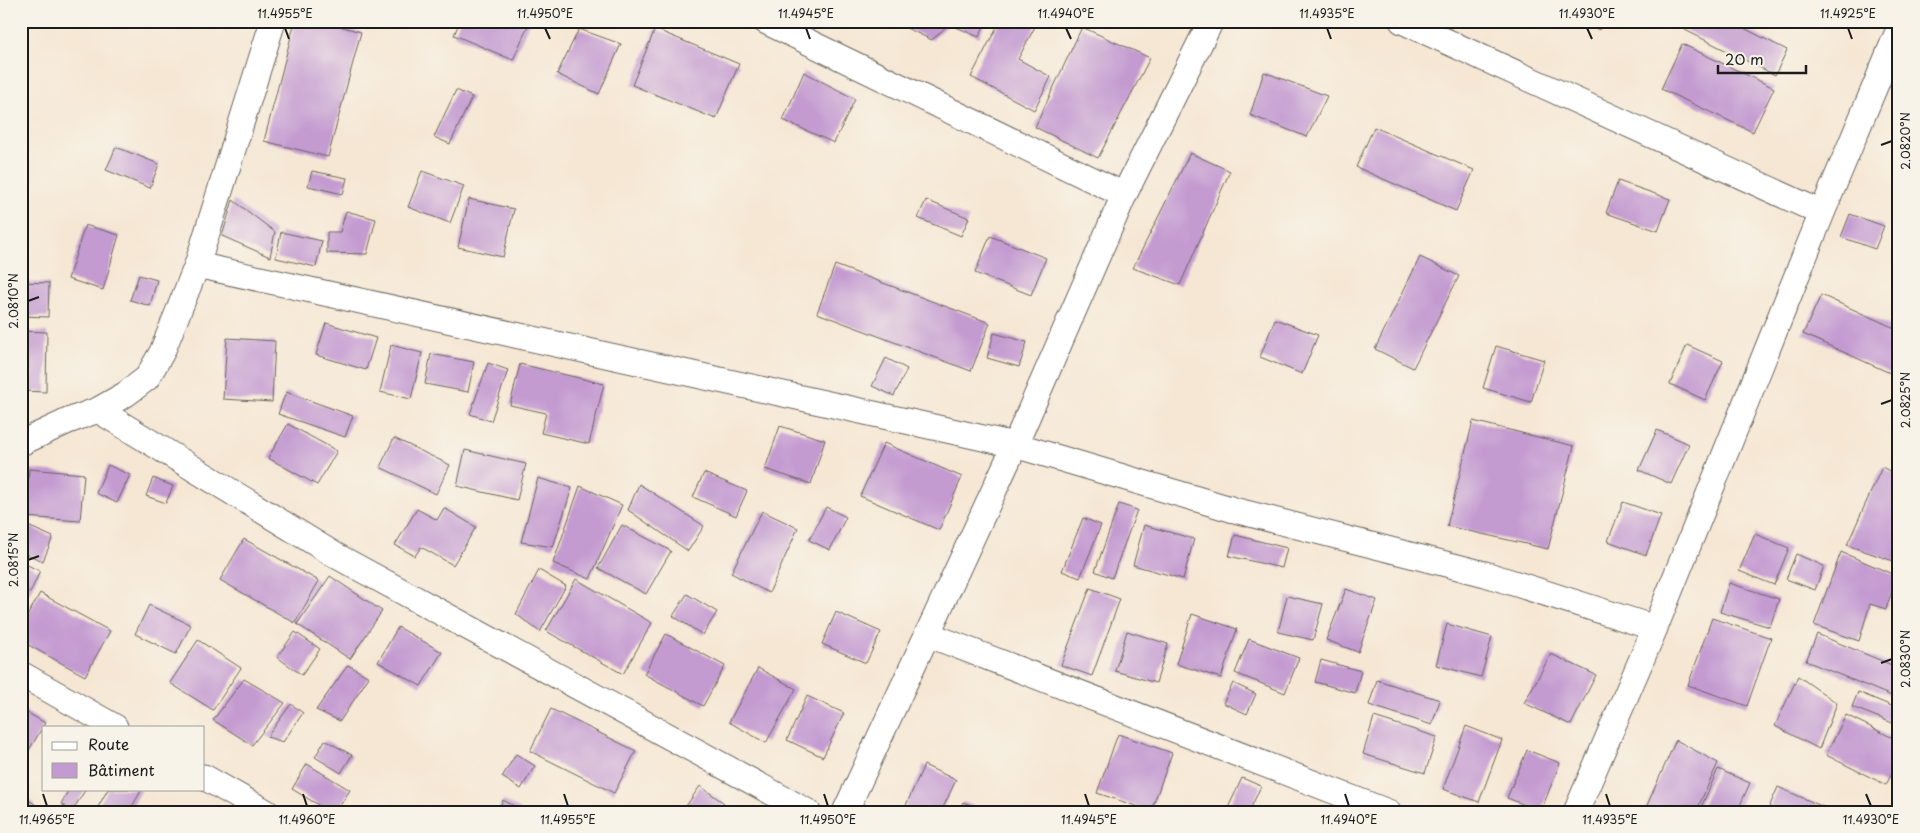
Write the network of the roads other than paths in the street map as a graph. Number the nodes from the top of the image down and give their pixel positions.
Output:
1 (273, 21) edge
2 (765, 21) edge
3 (1211, 21) edge
4 (1402, 21) edge
5 (1899, 29) edge
6 (1124, 195) junction
7 (1822, 213) junction
8 (197, 265) junction
9 (98, 410) junction
10 (21, 443) edge
11 (1015, 445) junction
12 (1655, 628) junction
13 (927, 634) junction
14 (21, 674) edge
15 (113, 726) edge
16 (205, 778) edge
17 (266, 812) edge
18 (808, 812) edge
19 (845, 812) edge
20 (1388, 812) edge
21 (1576, 812) edge

1 - 8 street
2 - 6 street
3 - 6 street
4 - 7 street
5 - 7 street
6 - 11 street
7 - 12 street
8 - 9 street
8 - 11 street
9 - 10 street
9 - 18 street
11 - 12 street
11 - 13 street
12 - 21 street
13 - 19 street
13 - 20 street
14 - 15 street
16 - 17 street

